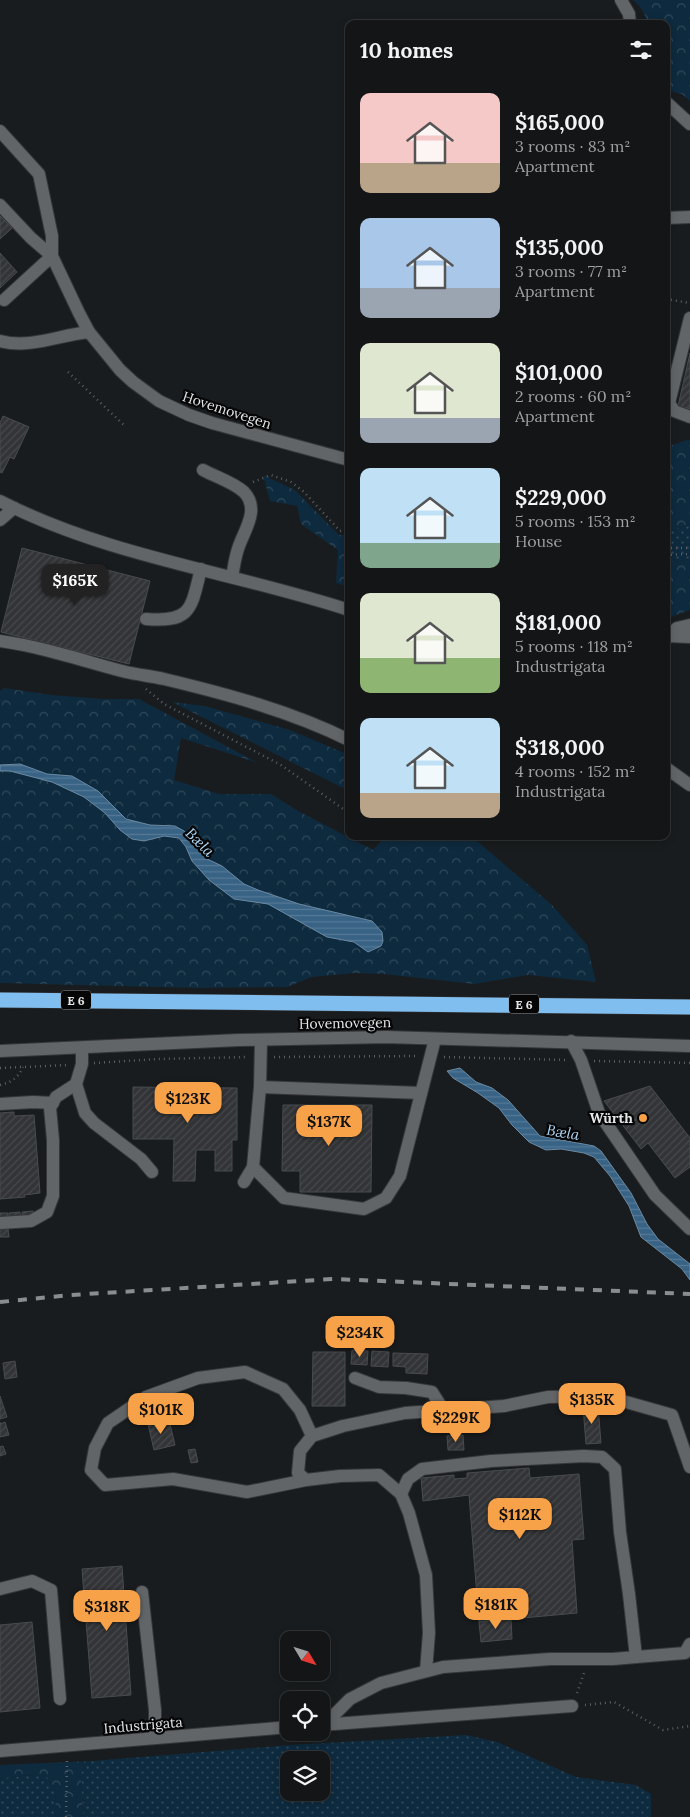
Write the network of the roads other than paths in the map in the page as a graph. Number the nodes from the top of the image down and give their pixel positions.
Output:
1 (621, 0) edge
2 (630, 20) edge
3 (670, 108) edge
4 (690, 124) edge
5 (0, 131) edge
6 (0, 205) edge
7 (690, 217) edge
8 (670, 218) edge
9 (52, 256) junction
10 (4, 300) dead end
11 (690, 318) edge
12 (89, 332) junction
13 (0, 341) edge
14 (670, 395) edge
15 (670, 406) edge
16 (690, 417) edge
17 (345, 459) edge
18 (203, 470) dead end
19 (0, 501) edge
20 (14, 508) junction
21 (0, 520) edge
22 (201, 569) junction
23 (232, 577) junction
24 (345, 609) edge
25 (146, 619) dead end
26 (690, 625) edge
27 (670, 635) edge
28 (670, 637) edge
29 (690, 638) edge
30 (0, 641) edge
31 (345, 738) edge
32 (670, 771) edge
33 (690, 784) edge
34 (0, 1000) edge
35 (151, 1001) junction
36 (690, 1007) edge
37 (0, 1009) edge
38 (435, 1039) junction
39 (262, 1040) junction
40 (571, 1041) junction
41 (690, 1046) edge
42 (82, 1048) junction
43 (0, 1051) edge
44 (76, 1084) junction
45 (260, 1087) junction
46 (421, 1093) junction
47 (53, 1103) junction
48 (0, 1104) edge
49 (253, 1167) junction
50 (152, 1172) dead end
51 (244, 1182) dead end
52 (0, 1222) edge
53 (690, 1229) edge
54 (355, 1378) dead end
55 (444, 1411) junction
56 (312, 1436) junction
57 (690, 1467) edge
58 (306, 1480) junction
59 (401, 1494) junction
60 (0, 1589) edge
61 (142, 1592) dead end
62 (690, 1644) edge
63 (636, 1657) junction
64 (426, 1672) junction
65 (60, 1700) dead end
66 (572, 1706) road end
67 (330, 1718) edge
68 (330, 1723) edge
69 (280, 1729) edge
70 (156, 1738) junction
71 (0, 1751) edge

1 - 2 street
3 - 4 street
5 - 9 street, Hovemovegen
6 - 9 street, Hovemovegen
7 - 8 street
9 - 10 street
9 - 12 street, Hovemovegen
11 - 14 street
12 - 13 street
12 - 17 street, Hovemovegen
15 - 16 street
18 - 23 street
19 - 20 street
20 - 21 street
20 - 22 street
22 - 23 street
22 - 25 street
23 - 24 street
26 - 27 street
28 - 29 street
30 - 31 street
32 - 33 street
34 - 35 highway, E 6
35 - 36 highway, E 6
35 - 37 highway
38 - 39 street, Hovemovegen
38 - 40 street, Hovemovegen
38 - 46 street
39 - 42 street, Hovemovegen
39 - 45 street
40 - 41 street, Hovemovegen
40 - 53 street
42 - 43 street, Hovemovegen
42 - 44 street
44 - 47 street
44 - 50 street
45 - 46 street
45 - 49 street
46 - 49 street
47 - 48 street
47 - 52 street
49 - 51 street
54 - 55 street
55 - 56 street
55 - 57 street
56 - 58 street
56 - 58 street
58 - 59 street
59 - 63 street
59 - 64 street
60 - 65 street
61 - 70 street
62 - 63 street
63 - 64 street
64 - 67 street
66 - 68 street
69 - 70 street, Industrigata
70 - 71 street, Industrigata

